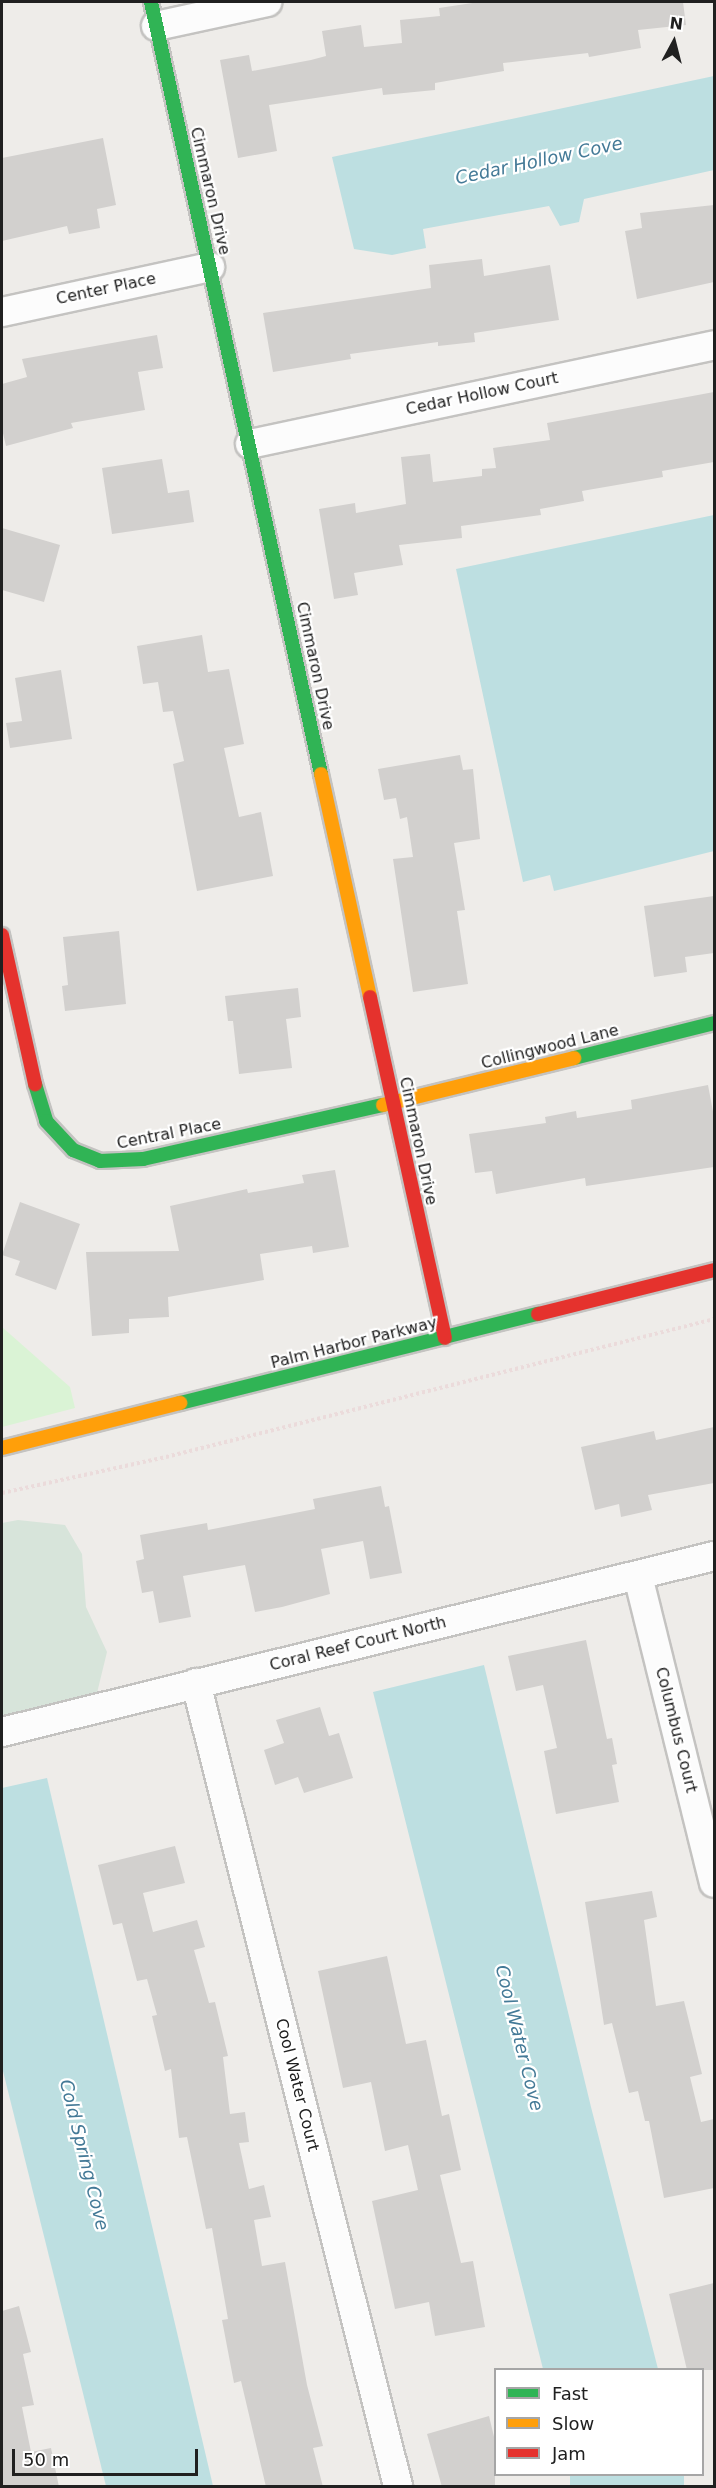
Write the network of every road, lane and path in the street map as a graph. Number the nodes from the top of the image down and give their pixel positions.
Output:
1 (267, 2) edge
2 (153, 14) edge
3 (210, 267) junction
4 (2, 312) edge
5 (714, 345) edge
6 (250, 444) junction
7 (2, 935) edge
8 (714, 1023) edge
9 (393, 1103) junction
10 (714, 1270) edge
11 (714, 1319) edge
12 (444, 1338) junction
13 (2, 1448) edge
14 (2, 1493) edge
15 (714, 1556) edge
16 (638, 1576) junction
17 (196, 1683) junction
18 (2, 1732) edge
19 (714, 1883) edge
20 (398, 2487) edge

1 - 2 street
2 - 3 street, Cimmaron Drive
3 - 4 street, Center Place
3 - 6 street, Cimmaron Drive
5 - 6 street, Cedar Hollow Court
6 - 9 street, Cimmaron Drive
7 - 9 street, Central Place
8 - 9 street, Collingwood Lane
9 - 12 street, Cimmaron Drive
10 - 12 street, Palm Harbor Parkway
11 - 14 path
12 - 13 street, Palm Harbor Parkway
15 - 16 street, Coral Reef Court North
16 - 17 street, Coral Reef Court North
16 - 19 street, Columbus Court
17 - 18 street, Coral Reef Court North
17 - 20 street, Cool Water Court

